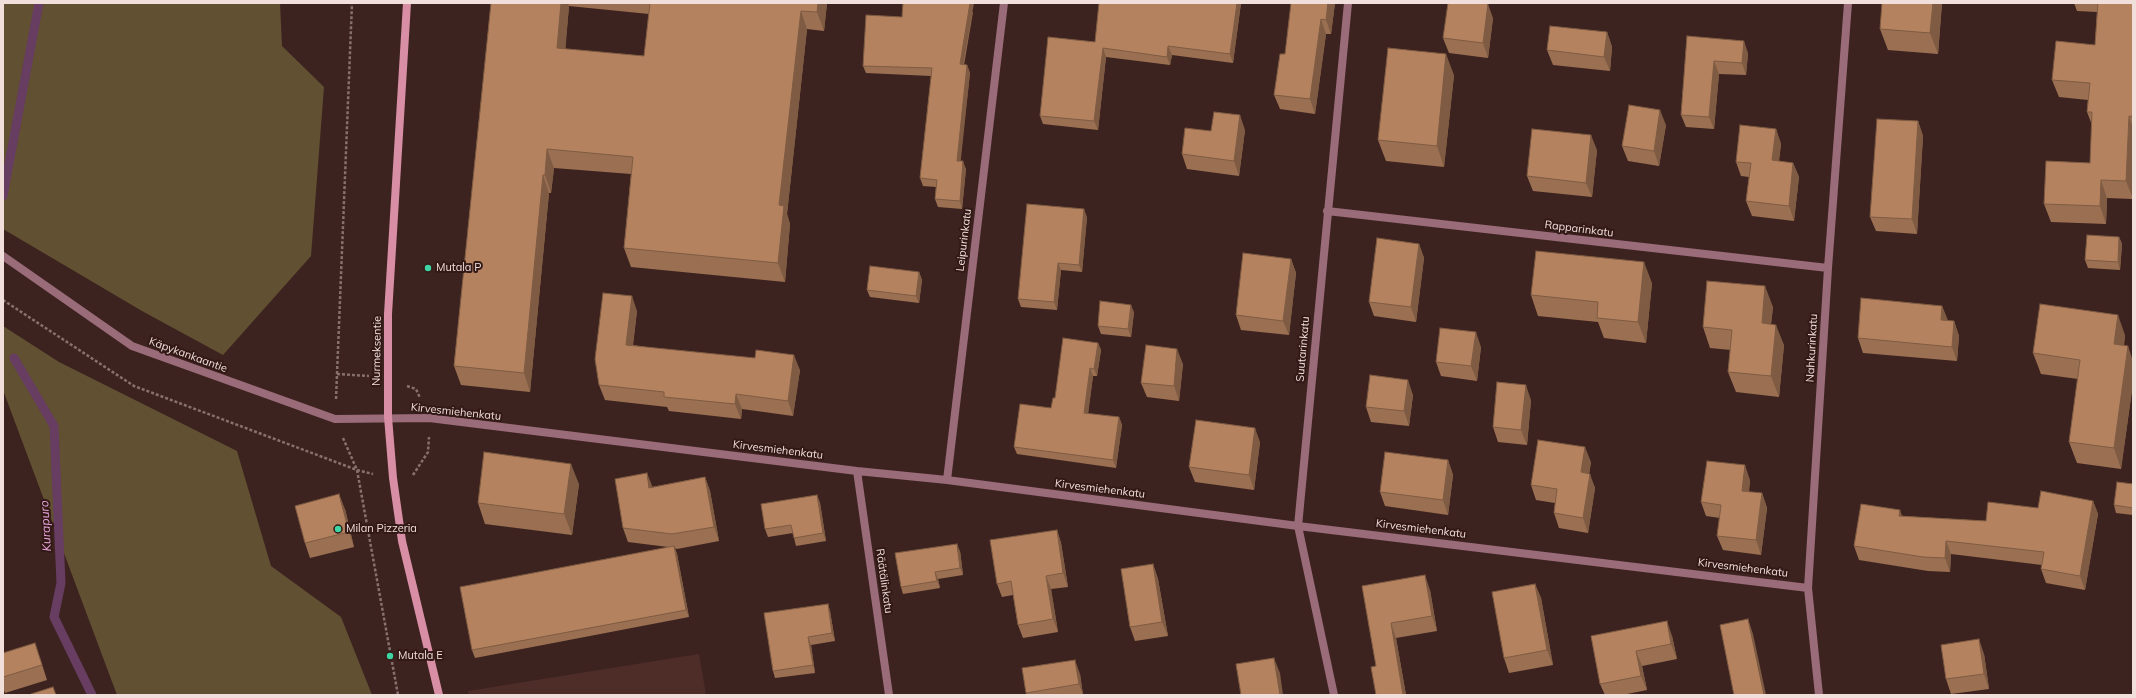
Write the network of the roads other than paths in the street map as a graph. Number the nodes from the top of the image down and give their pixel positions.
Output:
1 (407, 3) edge
2 (1004, 3) edge
3 (1348, 3) edge
4 (1848, 3) edge
5 (1327, 211) junction
6 (3, 256) edge
7 (1828, 268) junction
8 (388, 417) junction
9 (857, 471) junction
10 (947, 480) junction
11 (1298, 526) junction
12 (1808, 588) junction
13 (439, 695) edge
14 (889, 695) edge
15 (1334, 695) edge
16 (1819, 695) edge

1 - 8 street, Nurmeksentie
2 - 10 street, Leipurinkatu
3 - 5 street, Suutarinkatu
4 - 7 street, Nahkurinkatu
5 - 7 street, Rapparinkatu
5 - 11 street, Suutarinkatu
6 - 8 street, Käpykankaantie
7 - 12 street, Nahkurinkatu
8 - 9 street, Kirvesmiehenkatu
8 - 13 street, Nurmeksentie
9 - 10 street, Kirvesmiehenkatu
9 - 14 street, Räätälinkatu
10 - 11 street, Kirvesmiehenkatu
11 - 12 street, Kirvesmiehenkatu
11 - 15 street, Suutarinkatu
12 - 16 street, Nahkurinkatu

